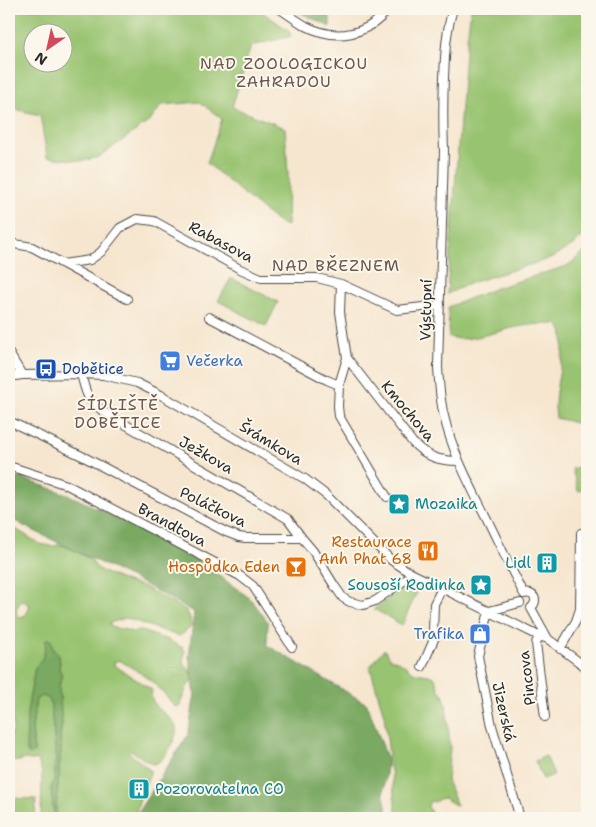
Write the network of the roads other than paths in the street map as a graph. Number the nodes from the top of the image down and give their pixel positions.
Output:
1 (280, 9) edge
2 (389, 9) edge
3 (453, 9) edge
4 (9, 243) edge
5 (63, 264) junction
6 (341, 284) junction
7 (127, 299) dead end
8 (440, 304) junction
9 (209, 317) dead end
10 (9, 353) edge
11 (347, 358) junction
12 (81, 374) junction
13 (22, 375) junction
14 (9, 378) edge
15 (339, 385) junction
16 (9, 421) edge
17 (459, 461) junction
18 (9, 466) edge
19 (387, 498) dead end
20 (581, 533) dead end
21 (302, 538) junction
22 (411, 573) junction
23 (442, 588) junction
24 (524, 594) junction
25 (520, 603) junction
26 (531, 608) junction
27 (488, 611) junction
28 (539, 636) junction
29 (548, 638) junction
30 (292, 648) dead end
31 (560, 648) junction
32 (422, 667) dead end
33 (587, 668) edge
34 (545, 717) dead end
35 (520, 818) edge

1 - 2 street
3 - 8 street, Výstupní
4 - 5 street
5 - 6 street, Rabasova
5 - 7 street
6 - 8 street, Rabasova
6 - 11 street, Kmochova
8 - 17 street, Výstupní
9 - 15 street
10 - 13 street
11 - 15 street, Kmochova
11 - 17 street, Kmochova
12 - 13 street, Šrámkova
12 - 21 street, Ježkova
12 - 22 street, Šrámkova
13 - 14 street, Šrámkova
15 - 19 street, Kmochova
16 - 21 street, Poláčkova
17 - 24 street, Výstupní
18 - 30 street, Brandtova
20 - 31 street
21 - 22 street
22 - 23 street, Šrámkova
23 - 27 street, Šrámkova
23 - 32 street
24 - 25 street
24 - 26 street
25 - 26 street
25 - 27 street
26 - 29 street
27 - 28 street, Šrámkova
27 - 35 street, Jizerská
28 - 29 street, Šrámkova
28 - 34 street, Pincova
29 - 31 street
31 - 33 street

